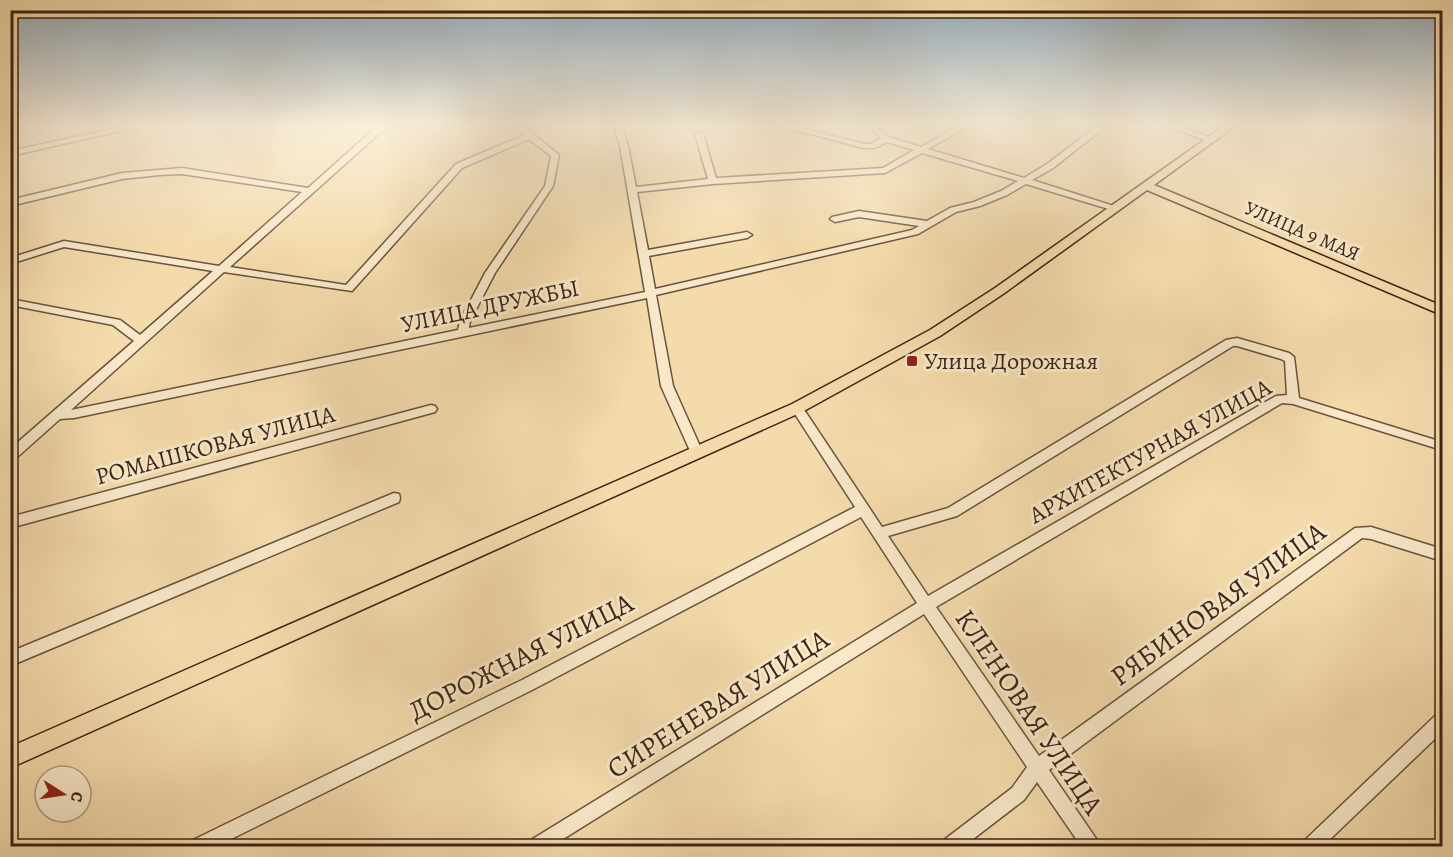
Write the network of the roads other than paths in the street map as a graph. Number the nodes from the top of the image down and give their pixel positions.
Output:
1 (336, 166) edge
2 (459, 166) edge
3 (553, 166) edge
4 (628, 166) edge
5 (709, 166) edge
6 (892, 166) edge
7 (978, 166) edge
8 (1050, 166) edge
9 (1174, 166) edge
10 (1026, 180) junction
11 (713, 181) junction
12 (1147, 186) junction
13 (632, 190) junction
14 (311, 191) junction
15 (10, 203) edge
16 (1114, 208) junction
17 (835, 219) dead end
18 (927, 224) junction
19 (747, 235) dead end
20 (644, 254) junction
21 (10, 261) edge
22 (225, 270) junction
23 (649, 294) junction
24 (10, 302) edge
25 (1443, 311) edge
26 (463, 333) junction
27 (141, 341) junction
28 (1293, 400) junction
29 (797, 408) junction
30 (431, 409) dead end
31 (58, 415) junction
32 (1443, 446) edge
33 (13, 453) edge
34 (697, 453) junction
35 (394, 498) dead end
36 (864, 509) junction
37 (10, 523) edge
38 (880, 533) junction
39 (1443, 555) edge
40 (926, 605) junction
41 (10, 660) edge
42 (1443, 721) edge
43 (10, 758) edge
44 (1037, 768) junction
45 (199, 846) edge
46 (537, 846) edge
47 (950, 846) edge
48 (1091, 846) edge
49 (1311, 846) edge

1 - 14 street
2 - 22 street
3 - 26 street
4 - 13 street
5 - 11 street
6 - 11 street
7 - 10 street
8 - 10 street, УЛИЦА ДРУЖБЫ
9 - 12 main road
10 - 16 street
10 - 18 street, УЛИЦА ДРУЖБЫ
11 - 13 street
12 - 16 main road
12 - 25 main road, УЛИЦА 9 МАЯ
13 - 20 street
14 - 15 street
14 - 22 street
16 - 29 main road
17 - 18 street
18 - 23 street, УЛИЦА ДРУЖБЫ
19 - 20 street
20 - 23 street
21 - 22 street
22 - 27 street
23 - 26 street, УЛИЦА ДРУЖБЫ
23 - 34 street
24 - 27 street
26 - 31 street, УЛИЦА ДРУЖБЫ
27 - 31 street
28 - 32 street, АРХИТЕКТУРНАЯ УЛИЦА
28 - 38 street
28 - 40 street, АРХИТЕКТУРНАЯ УЛИЦА
29 - 34 main road
29 - 36 street, КЛЕНОВАЯ УЛИЦА
30 - 37 street, РОМАШКОВАЯ УЛИЦА
31 - 33 street
34 - 43 main road
35 - 41 street
36 - 38 street, КЛЕНОВАЯ УЛИЦА
36 - 45 street, ДОРОЖНАЯ УЛИЦА
38 - 40 street, КЛЕНОВАЯ УЛИЦА
39 - 44 street, РЯБИНОВАЯ УЛИЦА
40 - 44 street, КЛЕНОВАЯ УЛИЦА
40 - 46 street, СИРЕНЕВАЯ УЛИЦА
42 - 49 street
44 - 47 street
44 - 48 street, КЛЕНОВАЯ УЛИЦА

